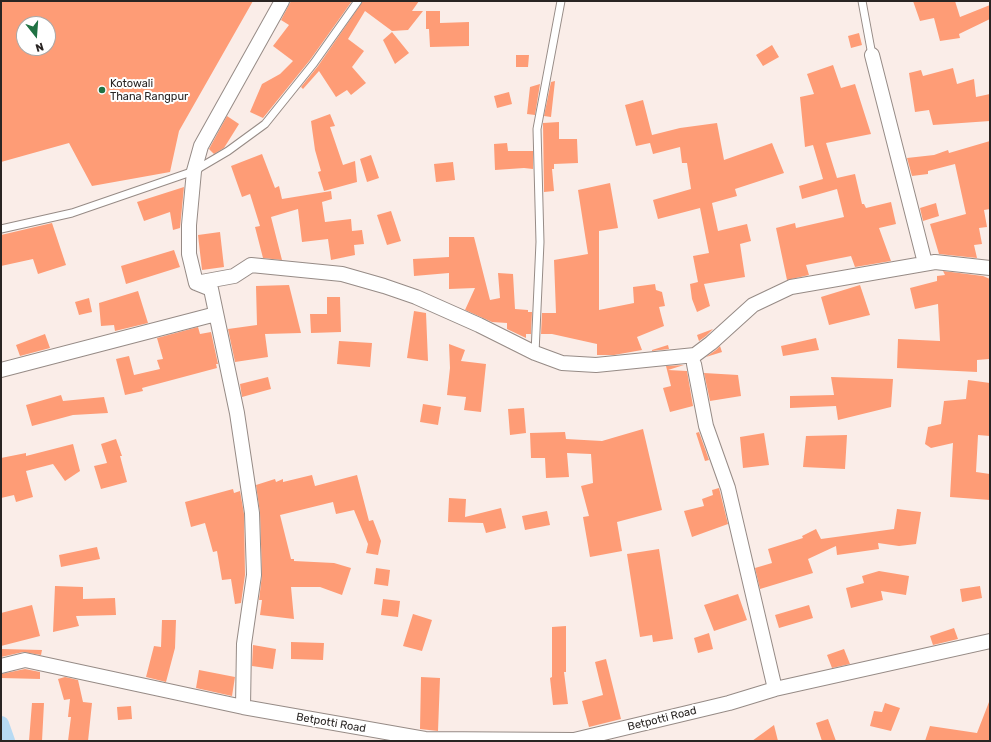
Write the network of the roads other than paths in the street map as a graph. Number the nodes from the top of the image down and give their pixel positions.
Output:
1 (282, 1) edge
2 (358, 1) edge
3 (561, 1) edge
4 (862, 1) edge
5 (872, 55) joint
6 (194, 171) junction
7 (1, 229) edge
8 (925, 263) junction
9 (990, 268) edge
10 (196, 284) junction
11 (216, 314) junction
12 (535, 353) junction
13 (694, 364) dead end
14 (1, 370) edge
15 (990, 641) edge
16 (1, 666) edge
17 (775, 689) junction
18 (243, 707) junction
19 (425, 740) edge

1 - 6 street
2 - 6 lane
3 - 12 lane
4 - 5 lane
5 - 8 street
6 - 7 lane
6 - 10 street
8 - 9 street
8 - 12 street
10 - 11 street
10 - 12 street
11 - 14 street
11 - 18 street
13 - 17 street
15 - 17 street, Betpotti Road
16 - 18 street, Betpotti Road
17 - 19 street, Betpotti Road
18 - 19 street, Betpotti Road

